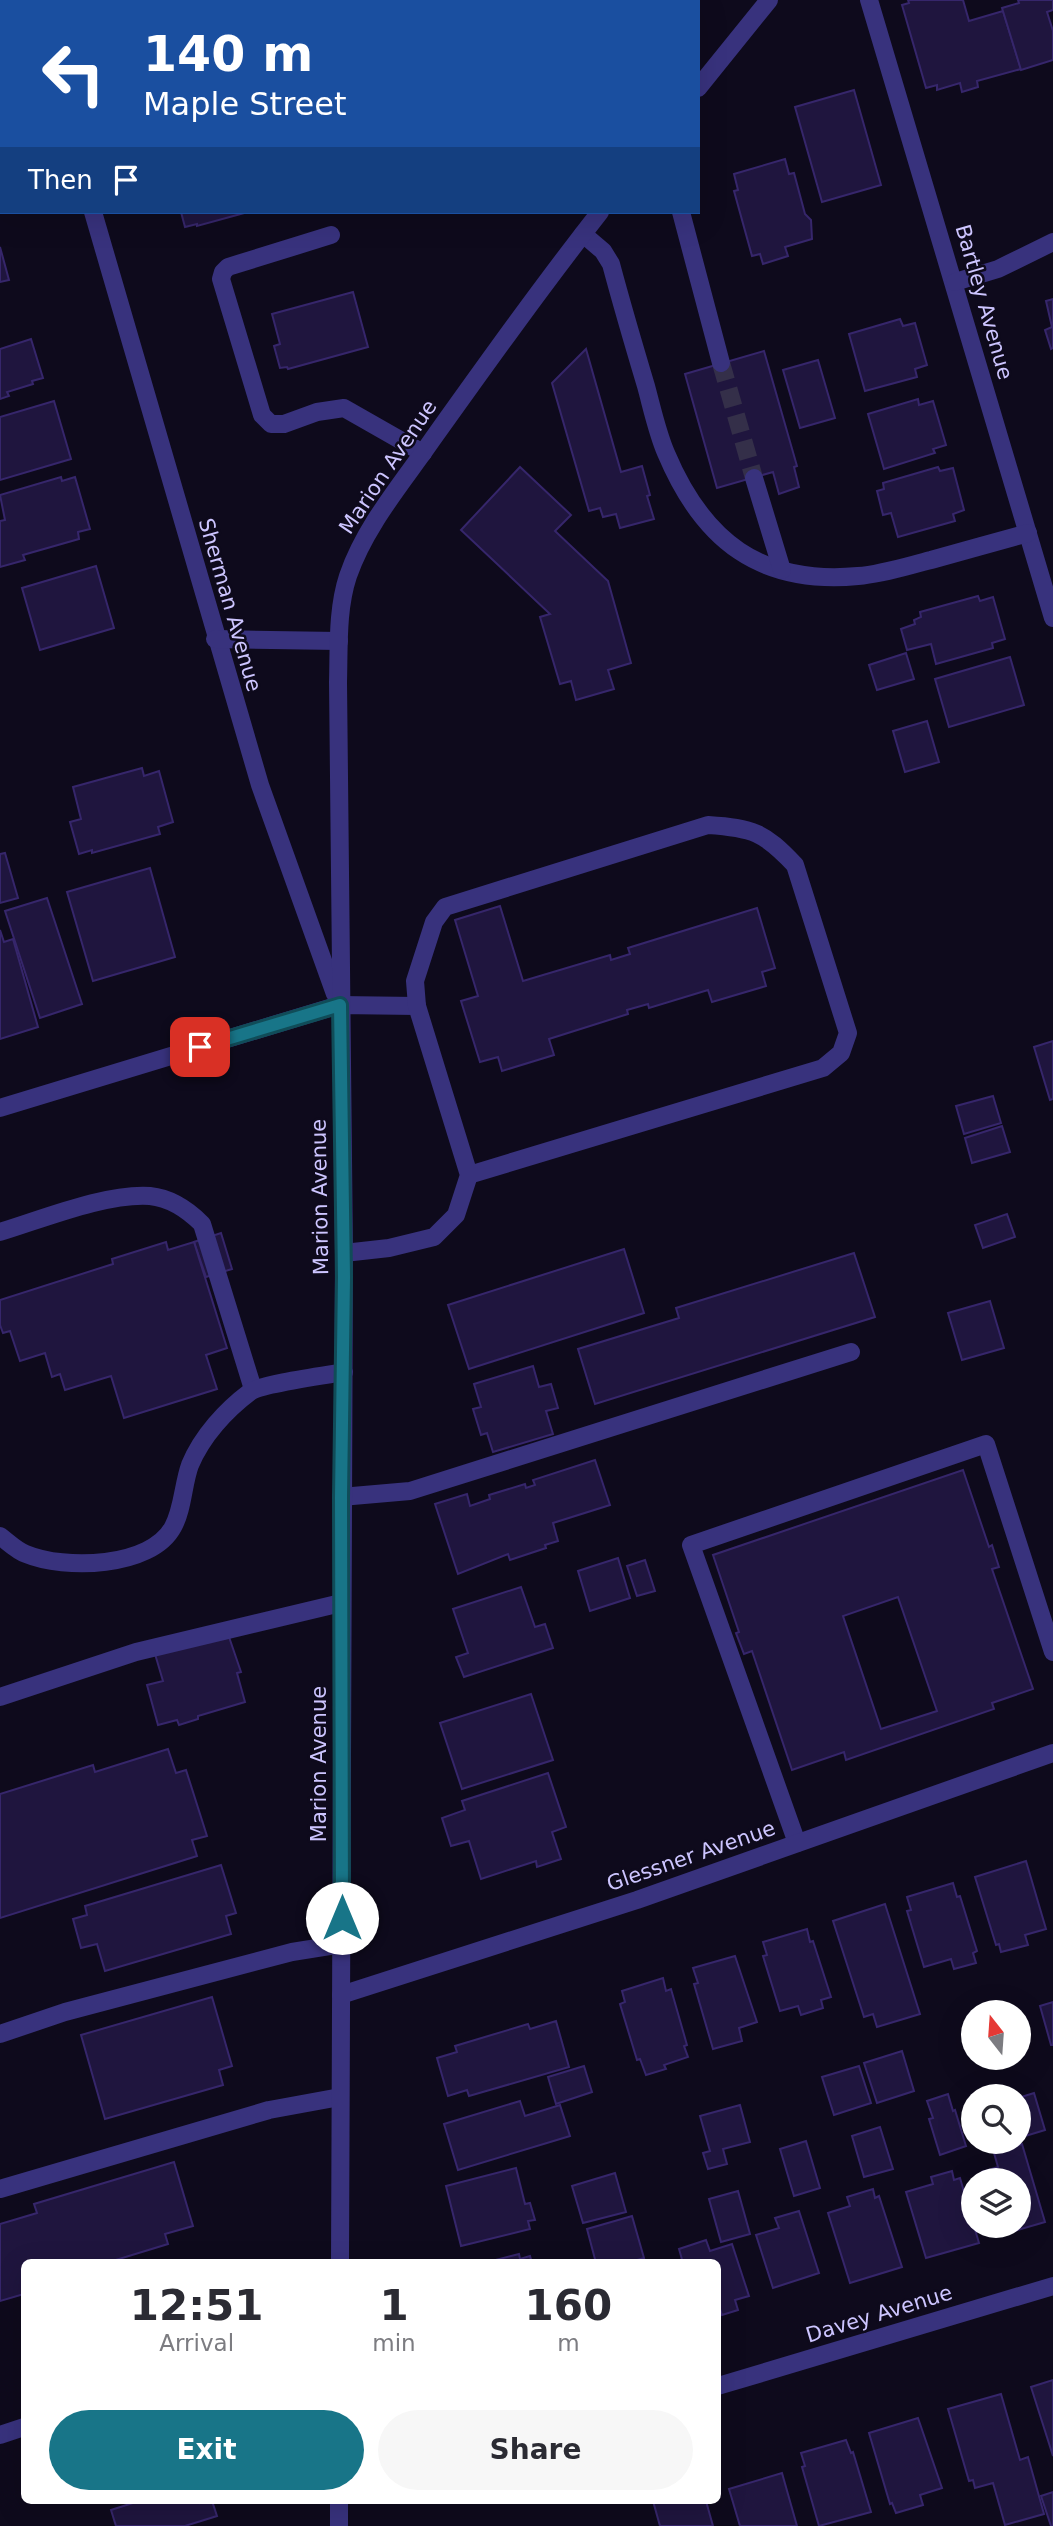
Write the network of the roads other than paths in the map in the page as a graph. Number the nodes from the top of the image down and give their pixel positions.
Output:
1 (769, 0) edge
2 (869, 0) edge
3 (700, 86) edge
4 (94, 214) edge
5 (598, 214) edge
6 (682, 214) edge
7 (583, 234) junction
8 (331, 235) dead end
9 (1053, 242) edge
10 (955, 282) junction
11 (722, 363) tunnel mouth
12 (423, 453) junction
13 (754, 478) tunnel mouth
14 (1028, 533) junction
15 (782, 570) junction
16 (1053, 618) edge
17 (215, 639) junction
18 (339, 640) junction
19 (340, 1005) junction
20 (417, 1006) junction
21 (0, 1108) edge
22 (469, 1175) junction
23 (0, 1232) edge
24 (344, 1253) junction
25 (851, 1352) dead end
26 (344, 1372) junction
27 (253, 1389) junction
28 (341, 1497) junction
29 (0, 1536) edge
30 (341, 1603) junction
31 (1053, 1652) edge
32 (0, 1698) edge
33 (1053, 1753) edge
34 (797, 1843) junction
35 (342, 1944) junction
36 (341, 1994) junction
37 (0, 2034) edge
38 (340, 2097) junction
39 (0, 2189) edge
40 (340, 2259) edge
41 (1053, 2286) edge
42 (721, 2385) edge
43 (21, 2428) edge
44 (0, 2435) edge
45 (339, 2504) edge
46 (339, 2526) edge

1 - 3 street
2 - 10 street, Bartley Avenue
4 - 17 street, Sherman Avenue
5 - 7 street, Marion Avenue
6 - 11 street
7 - 12 street, Marion Avenue
7 - 15 street
8 - 12 street
9 - 10 street
10 - 14 street, Bartley Avenue
12 - 18 street, Marion Avenue
13 - 15 street
14 - 15 street
14 - 16 street, Bartley Avenue
17 - 18 street
17 - 19 street, Sherman Avenue
18 - 19 street, Marion Avenue
19 - 20 street
19 - 21 street
19 - 24 street, Marion Avenue
20 - 22 street
20 - 22 street
22 - 24 street
23 - 27 street
24 - 26 street, Marion Avenue
25 - 28 street
26 - 27 street
26 - 28 street, Marion Avenue
27 - 29 street
28 - 30 street, Marion Avenue
30 - 32 street
30 - 35 street, Marion Avenue
31 - 34 street
33 - 34 street, Glessner Avenue
34 - 36 street, Glessner Avenue
35 - 36 street, Marion Avenue
35 - 37 street
36 - 38 street, Marion Avenue
38 - 39 street
38 - 40 street, Marion Avenue
41 - 42 street, Davey Avenue
43 - 44 street
45 - 46 street

